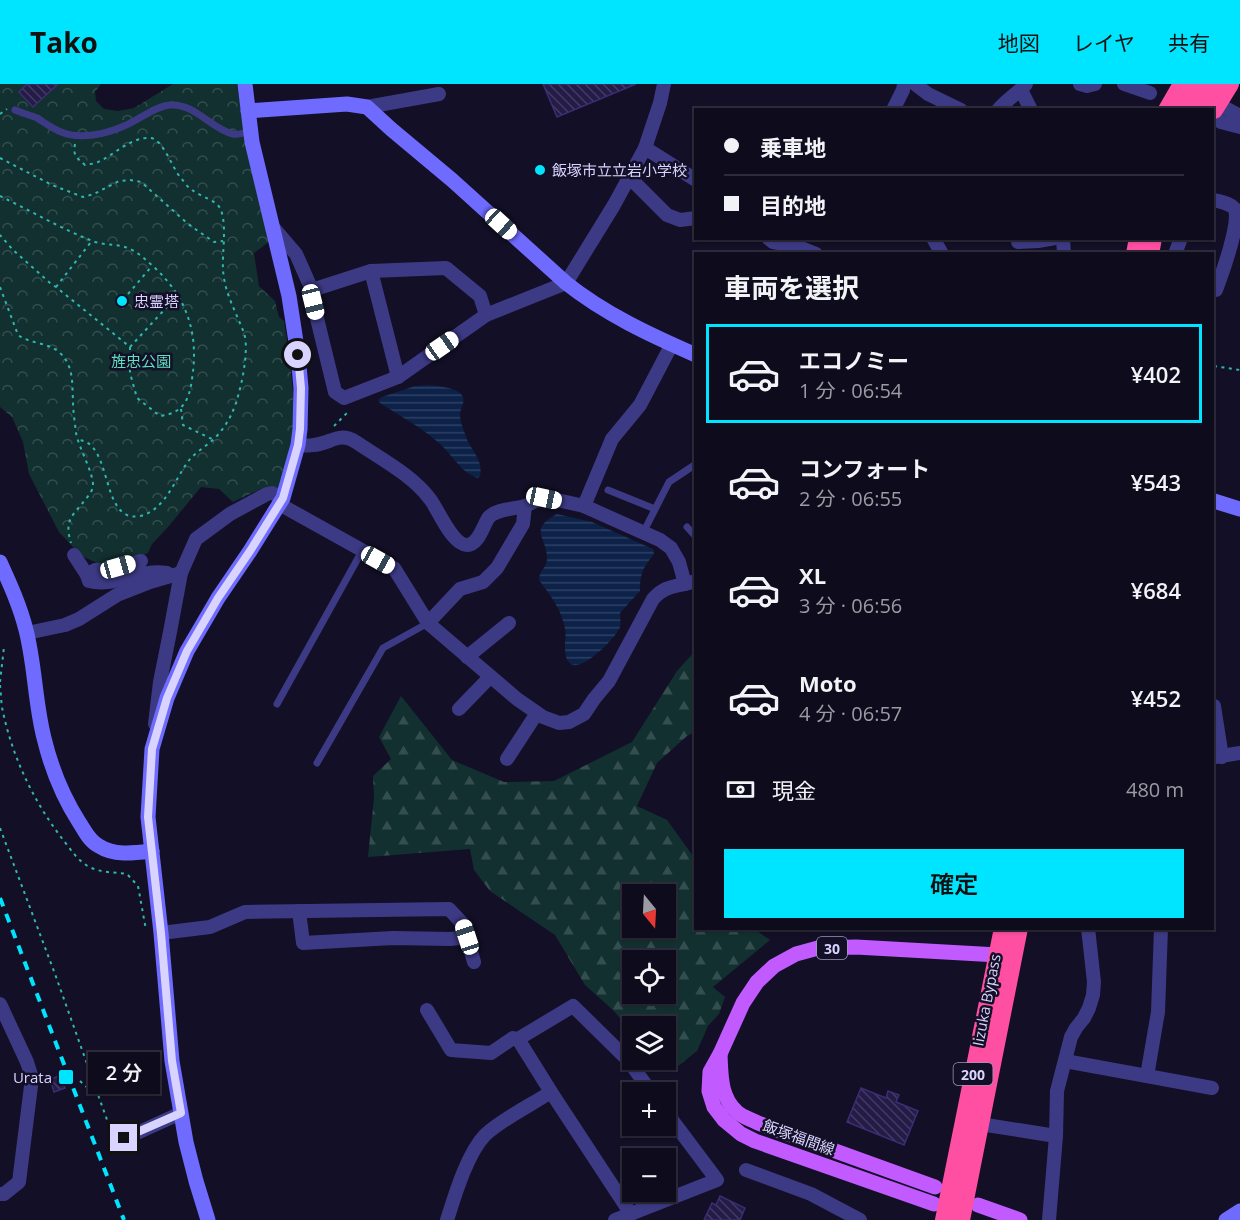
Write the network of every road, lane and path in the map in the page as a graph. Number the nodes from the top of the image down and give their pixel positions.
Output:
1 (246, 84) edge
2 (664, 84) edge
3 (904, 84) edge
4 (915, 84) edge
5 (1080, 84) edge
6 (1095, 84) edge
7 (1124, 84) edge
8 (1182, 84) edge
9 (1196, 84) edge
10 (1214, 84) edge
11 (1230, 84) edge
12 (1023, 87) edge
13 (1150, 93) dead end
14 (439, 94) dead end
15 (367, 107) junction
16 (894, 108) edge
17 (957, 108) edge
18 (1000, 108) edge
19 (1030, 108) edge
20 (1168, 108) edge
21 (1183, 108) edge
22 (1200, 108) edge
23 (1220, 110) edge
24 (15, 111) dead end
25 (249, 111) junction
26 (1240, 116) edge
27 (1214, 117) edge
28 (1240, 127) edge
29 (251, 131) junction
30 (77, 136) junction
31 (645, 148) junction
32 (0, 159) edge
33 (629, 177) junction
34 (694, 179) edge
35 (0, 196) edge
36 (1214, 200) edge
37 (694, 218) edge
38 (272, 225) junction
39 (0, 235) edge
40 (770, 240) edge
41 (1044, 240) edge
42 (92, 242) junction
43 (223, 242) junction
44 (1018, 242) dead end
45 (811, 252) edge
46 (152, 266) junction
47 (370, 271) junction
48 (566, 283) junction
49 (0, 287) edge
50 (56, 287) junction
51 (312, 290) junction
52 (1216, 290) dead end
53 (128, 294) dead end
54 (177, 295) junction
55 (486, 315) junction
56 (672, 344) junction
57 (130, 347) junction
58 (694, 353) edge
59 (1214, 366) edge
60 (1240, 370) edge
61 (398, 376) junction
62 (357, 393) junction
63 (181, 409) junction
64 (77, 440) junction
65 (213, 440) junction
66 (324, 442) junction
67 (298, 445) junction
68 (694, 465) edge
69 (608, 490) dead end
70 (281, 501) junction
71 (1216, 502) edge
72 (584, 506) junction
73 (525, 507) junction
74 (655, 509) junction
75 (1240, 509) edge
76 (1240, 519) edge
77 (687, 527) dead end
78 (643, 533) junction
79 (694, 535) edge
80 (362, 551) junction
81 (74, 555) joint
82 (141, 561) dead end
83 (0, 562) edge
84 (178, 574) junction
85 (87, 575) junction
86 (690, 582) edge
87 (428, 623) junction
88 (510, 623) dead end
89 (27, 633) junction
90 (4, 647) dead end
91 (467, 657) junction
92 (490, 677) junction
93 (0, 682) edge
94 (277, 704) dead end
95 (1214, 706) edge
96 (459, 710) dead end
97 (537, 713) junction
98 (152, 749) junction
99 (1240, 753) edge
100 (1218, 757) edge
101 (507, 759) dead end
102 (316, 764) dead end
103 (0, 828) edge
104 (152, 851) junction
105 (299, 911) junction
106 (1003, 930) edge
107 (1019, 930) edge
108 (1088, 930) edge
109 (1161, 930) edge
110 (161, 933) junction
111 (467, 937) junction
112 (998, 955) junction
113 (474, 962) dead end
114 (0, 1004) edge
115 (427, 1010) dead end
116 (518, 1039) junction
117 (720, 1054) junction
118 (1065, 1060) junction
119 (1147, 1076) junction
120 (80, 1081) dead end
121 (644, 1082) edge
122 (1212, 1088) dead end
123 (101, 1089) dead end
124 (96, 1091) junction
125 (551, 1092) junction
126 (181, 1113) junction
127 (980, 1124) junction
128 (676, 1125) edge
129 (1056, 1136) junction
130 (115, 1143) joint
131 (746, 1170) dead end
132 (935, 1187) dead end
133 (0, 1194) edge
134 (978, 1205) dead end
135 (1240, 1211) edge
136 (939, 1212) edge
137 (631, 1214) junction
138 (1049, 1216) edge
139 (208, 1220) edge
140 (447, 1220) edge
141 (615, 1220) edge
142 (860, 1220) edge
143 (962, 1220) edge
144 (1020, 1220) edge
145 (1226, 1220) edge

1 - 25 street
2 - 31 street
3 - 16 street
4 - 17 street
5 - 6 street
7 - 13 street
8 - 20 highway
9 - 21 highway
10 - 22 highway
11 - 23 highway
12 - 18 street
12 - 19 street
14 - 15 street
15 - 25 street
15 - 48 street
23 - 26 street
24 - 30 lane
25 - 29 street
27 - 28 street
29 - 30 lane
29 - 38 street
30 - 43 path
31 - 33 street
31 - 34 street
32 - 43 path
33 - 37 street
33 - 48 street
35 - 42 path
36 - 52 street
38 - 51 street
38 - 67 street
39 - 50 path
40 - 45 street
41 - 44 street
42 - 46 path
42 - 50 path
43 - 65 path
46 - 53 path
46 - 54 path
47 - 51 street
47 - 55 street
47 - 61 street
48 - 55 street
48 - 56 street
49 - 64 path
50 - 57 path
51 - 62 street
54 - 57 path
54 - 63 path
55 - 61 street
56 - 58 street
56 - 72 street
57 - 63 path
59 - 60 path
61 - 62 street
62 - 66 path
63 - 65 path
64 - 65 path
64 - 81 path
66 - 67 street
66 - 73 street
67 - 70 street
68 - 74 lane
69 - 74 lane
70 - 80 street
70 - 84 street
70 - 98 street
71 - 75 street
71 - 76 street
72 - 73 street
72 - 78 street
73 - 87 street
74 - 78 lane
77 - 79 lane
78 - 86 street
80 - 87 street
80 - 94 lane
81 - 85 street
82 - 85 street
83 - 89 street
84 - 85 street
84 - 89 street
84 - 98 street
86 - 97 street
87 - 91 street
87 - 102 lane
88 - 91 street
89 - 104 street
90 - 93 path
91 - 92 street
92 - 96 street
92 - 97 street
95 - 100 street
97 - 101 street
98 - 104 street
99 - 100 street
103 - 124 path
104 - 110 street
105 - 110 street
105 - 111 street
105 - 111 street
106 - 112 highway, 200
107 - 127 highway, Iizuka Bypass / 200
108 - 118 street
109 - 119 street
110 - 126 street
111 - 113 street
112 - 117 main road, 飯塚福間線 / 30
112 - 136 highway, 200
114 - 133 street
115 - 116 street
116 - 121 street
116 - 125 street
117 - 132 main road, 飯塚福間線 / 30
117 - 136 main road, 飯塚福間線 / 30
118 - 119 street
118 - 129 street
119 - 122 street
120 - 124 path
123 - 124 path
124 - 130 path
125 - 137 street
125 - 140 street
126 - 130 street
126 - 139 street
127 - 129 street
127 - 143 highway, Iizuka Bypass / 200
128 - 137 street
129 - 138 street
131 - 142 street
134 - 144 main road
135 - 145 street
137 - 141 street

